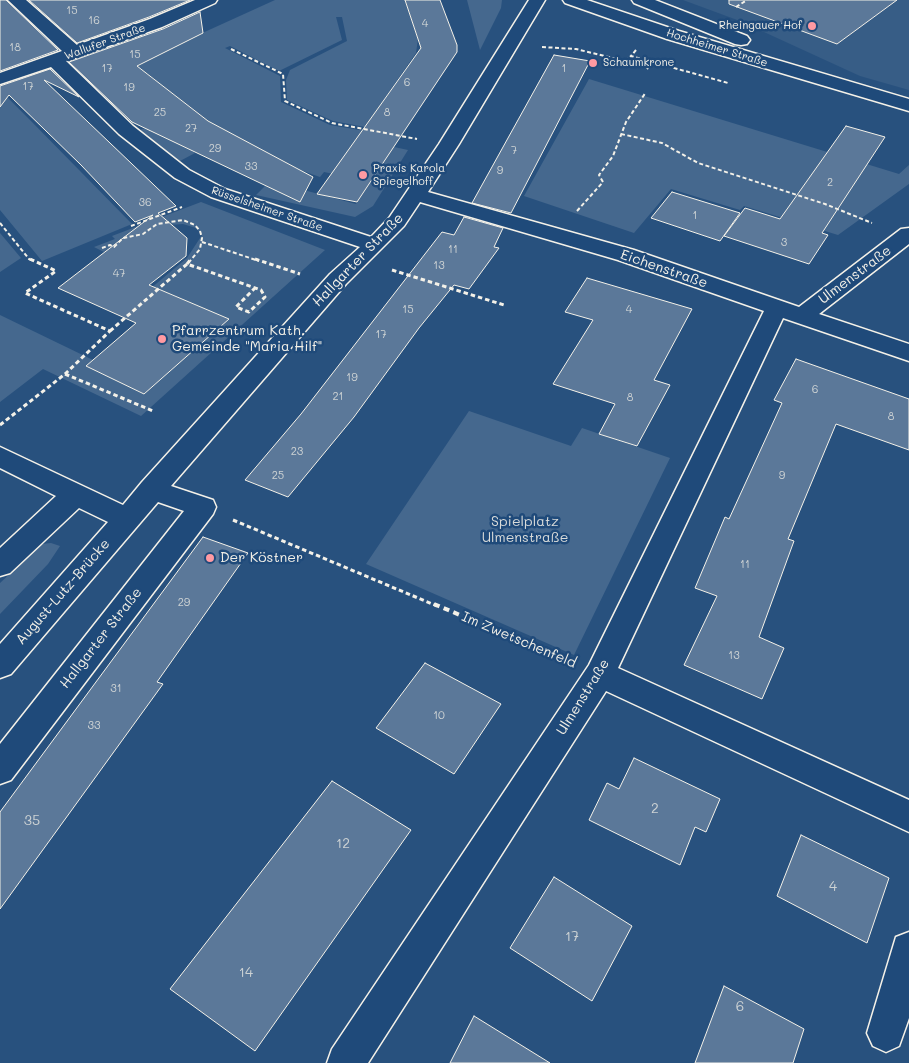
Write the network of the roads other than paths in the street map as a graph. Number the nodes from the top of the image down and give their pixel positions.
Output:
1 (16, 0) edge
2 (209, 0) edge
3 (537, 0) edge
4 (571, 0) edge
5 (640, 0) edge
6 (75, 53) junction
7 (54, 60) junction
8 (0, 79) edge
9 (865, 92) junction
10 (909, 105) edge
11 (417, 195) junction
12 (908, 235) edge
13 (368, 252) junction
14 (790, 312) junction
15 (909, 353) edge
16 (0, 458) edge
17 (151, 489) junction
18 (76, 494) junction
19 (126, 519) junction
20 (0, 565) edge
21 (0, 664) edge
22 (600, 674) junction
23 (0, 769) edge
24 (909, 816) edge
25 (909, 950) edge
26 (886, 1033) dead end
27 (346, 1063) edge

1 - 6 street
2 - 6 street, Wallufer Straße
3 - 11 street, Hallgarter Straße
4 - 9 street, Hochheimer Straße
5 - 9 street, Hochheimer Straße
6 - 7 street, Wallufer Straße
7 - 8 street, Wallufer Straße
7 - 13 street, Rüsselsheimer Straße
9 - 10 street, Hochheimer Straße
11 - 13 street, Hallgarter Straße
11 - 14 street, Eichenstraße
12 - 14 street, Ulmenstraße
13 - 17 street, Hallgarter Straße
14 - 15 street, Eichenstraße
14 - 22 street, Ulmenstraße
16 - 18 street
17 - 19 street, Hallgarter Straße
17 - 23 street, Hallgarter Straße
18 - 19 street
18 - 20 street
19 - 21 street, August-Lutz-Brücke
22 - 24 street
22 - 27 street, Ulmenstraße
25 - 26 street

